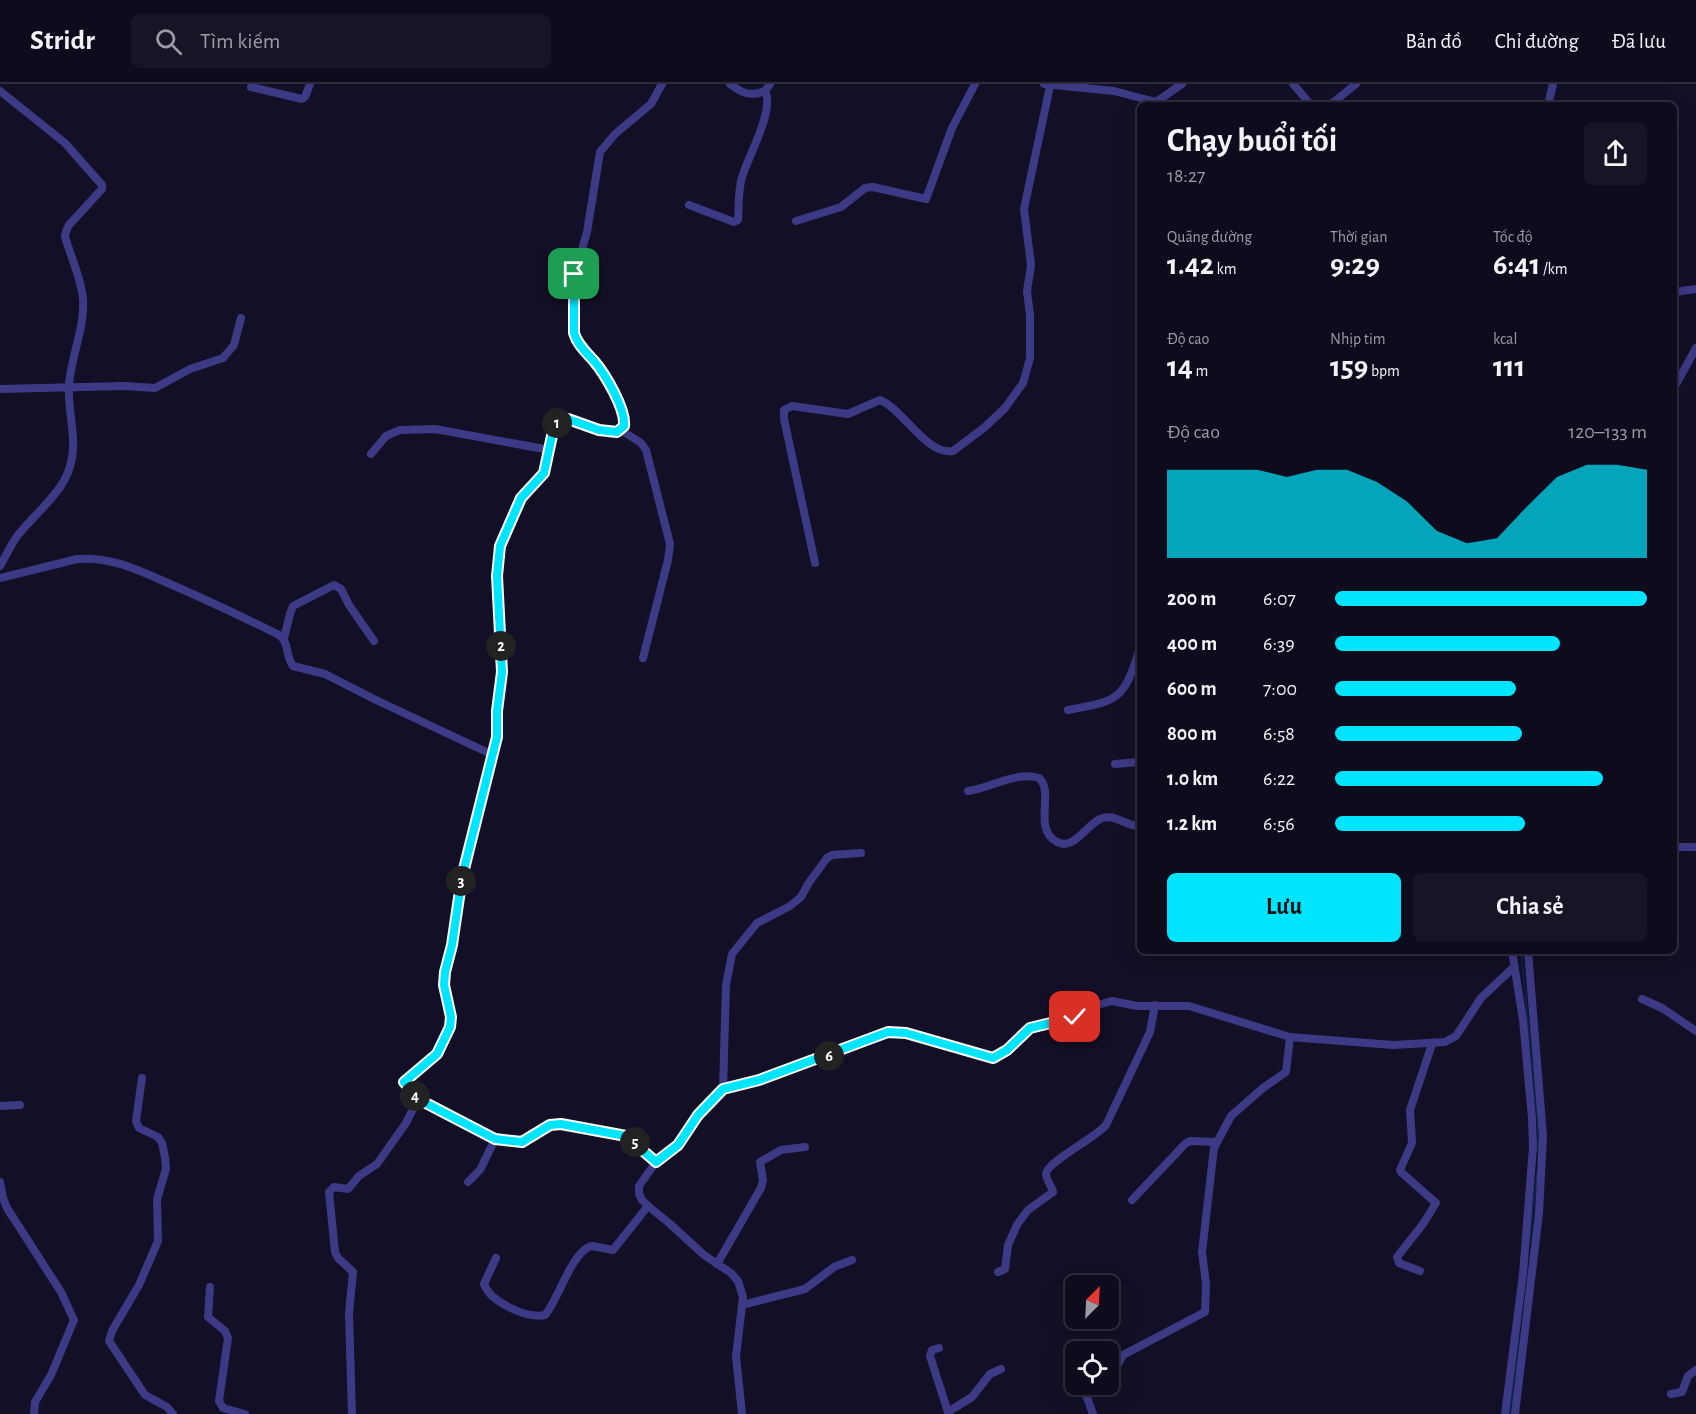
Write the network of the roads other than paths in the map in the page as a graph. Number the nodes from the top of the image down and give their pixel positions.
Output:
1 (310, 84) edge
2 (662, 84) edge
3 (730, 84) edge
4 (975, 84) edge
5 (1182, 84) edge
6 (1293, 84) edge
7 (1356, 84) edge
8 (1552, 84) edge
9 (1047, 85) edge
10 (247, 86) edge
11 (767, 87) edge
12 (0, 91) edge
13 (1308, 102) edge
14 (1334, 102) edge
15 (1549, 102) edge
16 (689, 205) dead end
17 (796, 221) dead end
18 (1696, 289) edge
19 (1677, 292) edge
20 (241, 318) dead end
21 (1696, 348) edge
22 (1677, 383) edge
23 (69, 388) junction
24 (0, 389) edge
25 (621, 430) junction
26 (550, 450) junction
27 (371, 454) dead end
28 (816, 563) dead end
29 (0, 566) edge
30 (0, 579) edge
31 (284, 638) junction
32 (374, 641) dead end
33 (643, 658) dead end
34 (1137, 658) edge
35 (1068, 710) dead end
36 (494, 755) junction
37 (1137, 762) edge
38 (1114, 764) dead end
39 (968, 791) dead end
40 (1137, 826) edge
41 (1677, 847) edge
42 (1696, 847) edge
43 (861, 853) dead end
44 (1515, 954) edge
45 (1528, 954) edge
46 (1514, 967) junction
47 (1642, 999) dead end
48 (1155, 1005) junction
49 (1696, 1031) edge
50 (1290, 1037) junction
51 (1432, 1044) junction
52 (142, 1078) dead end
53 (723, 1089) junction
54 (418, 1099) junction
55 (20, 1105) dead end
56 (0, 1106) edge
57 (495, 1139) junction
58 (1216, 1142) junction
59 (805, 1147) dead end
60 (656, 1162) junction
61 (0, 1182) edge
62 (468, 1182) dead end
63 (1132, 1200) dead end
64 (648, 1206) junction
65 (496, 1258) dead end
66 (852, 1260) dead end
67 (717, 1264) junction
68 (1420, 1271) dead end
69 (998, 1272) dead end
70 (210, 1287) dead end
71 (741, 1305) junction
72 (939, 1348) dead end
73 (1119, 1362) edge
74 (1001, 1369) dead end
75 (1696, 1370) edge
76 (1671, 1394) dead end
77 (1086, 1395) edge
78 (948, 1413) edge
79 (34, 1414) edge
80 (173, 1414) edge
81 (245, 1414) edge
82 (352, 1414) edge
83 (742, 1414) edge
84 (1093, 1414) edge
85 (1505, 1414) edge
86 (1515, 1414) edge

1 - 10 street
2 - 25 street
3 - 11 street
4 - 17 street
5 - 9 street
6 - 13 street
7 - 14 street
8 - 15 street
9 - 28 street
11 - 16 street
12 - 23 street
18 - 19 street
20 - 23 street
21 - 22 street
23 - 24 street
23 - 29 street
25 - 26 street
25 - 33 street
26 - 27 street
26 - 36 street
30 - 31 street
31 - 32 street
31 - 36 street
34 - 35 street
36 - 54 street
37 - 38 street
39 - 40 street
41 - 42 street
43 - 53 street
44 - 46 street
45 - 86 street
46 - 51 street
46 - 85 street
47 - 49 street
48 - 50 street
48 - 53 street
48 - 69 street
50 - 51 street
50 - 58 street
51 - 68 street
52 - 80 street
53 - 60 street
54 - 57 street
54 - 82 street
55 - 56 street
57 - 60 street
57 - 62 street
58 - 63 street
58 - 73 street
59 - 67 street
60 - 64 street
61 - 79 street
64 - 65 street
64 - 67 street
66 - 71 street
67 - 71 street
70 - 81 street
71 - 83 street
72 - 78 street
74 - 78 street
75 - 76 street
77 - 84 street

